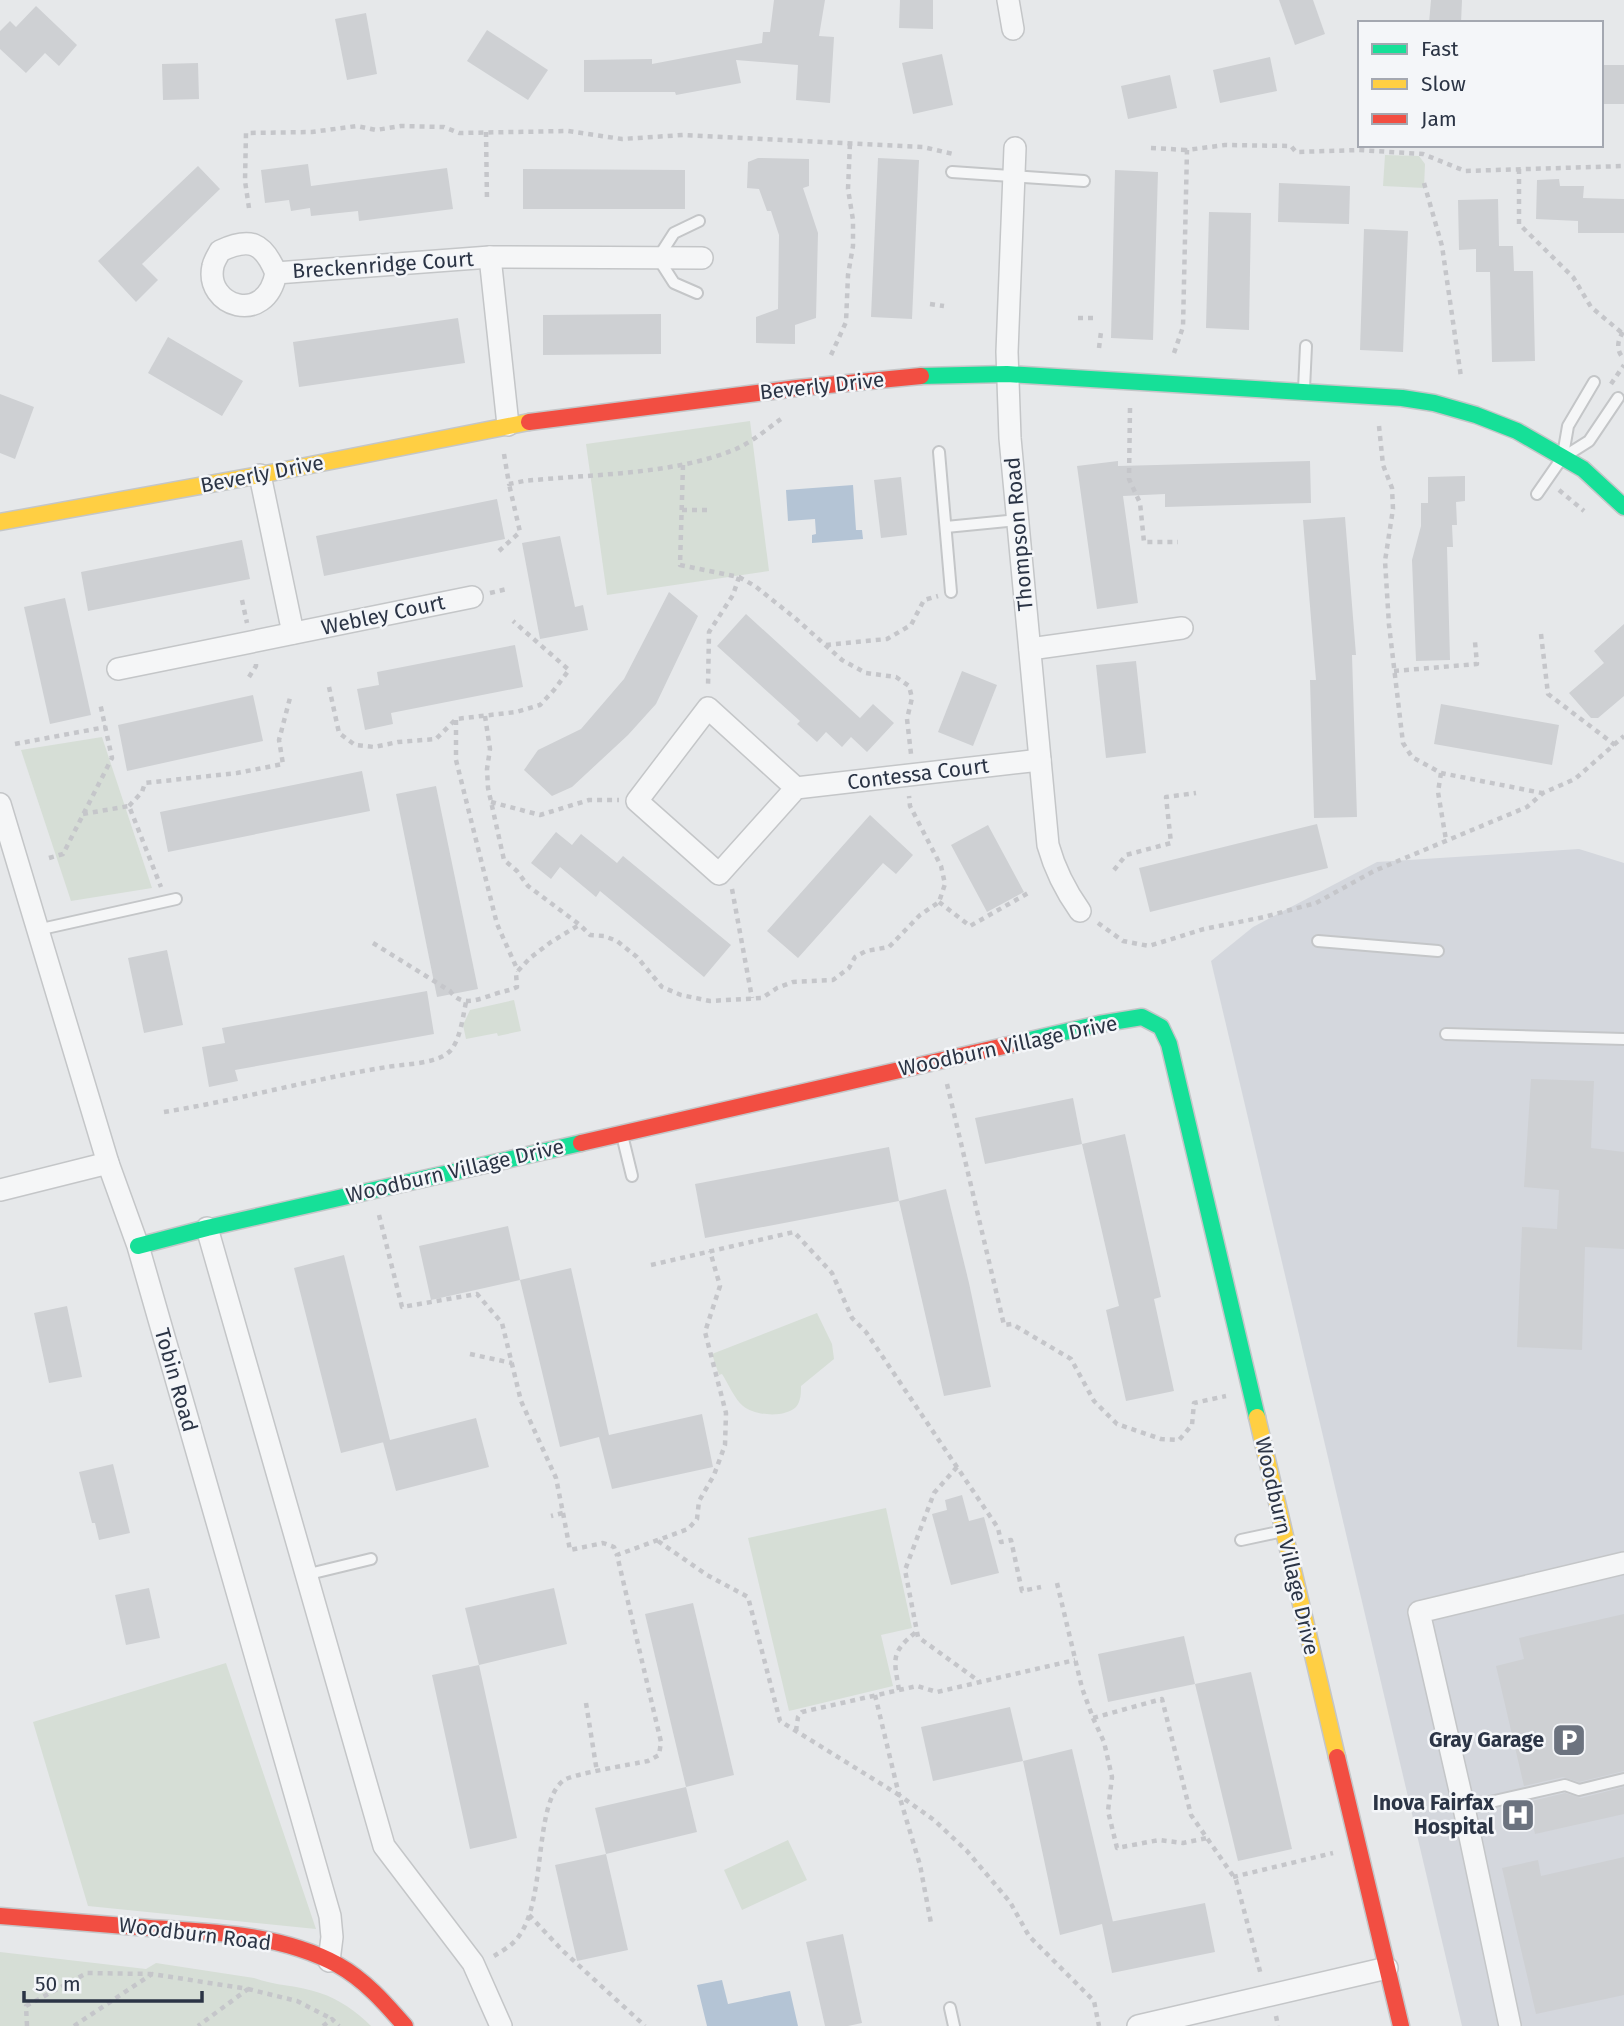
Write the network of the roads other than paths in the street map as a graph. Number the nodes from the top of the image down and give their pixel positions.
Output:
1 (1009, 0) edge
2 (1013, 29) dead end
3 (1015, 148) dead end
4 (952, 172) dead end
5 (1015, 176) junction
6 (1084, 181) dead end
7 (699, 221) dead end
8 (490, 257) junction
9 (658, 258) junction
10 (702, 258) dead end
11 (276, 273) dead end
12 (697, 293) dead end
13 (1306, 346) dead end
14 (1007, 374) junction
15 (1594, 382) dead end
16 (1304, 392) junction
17 (1618, 398) dead end
18 (508, 425) junction
19 (939, 452) dead end
20 (1562, 458) junction
21 (260, 475) junction
22 (1537, 494) dead end
23 (1624, 507) edge
24 (1018, 520) junction
25 (0, 522) edge
26 (946, 527) junction
27 (951, 592) road end
28 (472, 597) dead end
29 (1182, 628) dead end
30 (293, 633) junction
31 (1030, 649) junction
32 (118, 669) dead end
33 (1040, 760) junction
34 (796, 788) junction
35 (0, 804) edge
36 (176, 899) dead end
37 (1080, 911) road end
38 (37, 930) junction
39 (1318, 941) dead end
40 (1438, 951) dead end
41 (1446, 1034) dead end
42 (1624, 1039) edge
43 (622, 1134) junction
44 (108, 1163) junction
45 (632, 1176) dead end
46 (0, 1190) edge
47 (207, 1228) junction
48 (138, 1246) junction
49 (1283, 1531) junction
50 (1241, 1540) dead end
51 (370, 1559) dead end
52 (1624, 1563) edge
53 (305, 1575) junction
54 (1624, 1779) edge
55 (1464, 1808) junction
56 (0, 1916) edge
57 (329, 1961) junction
58 (1387, 1968) junction
59 (950, 2008) dead end
60 (405, 2026) edge
61 (501, 2026) edge
62 (954, 2026) edge
63 (1138, 2026) edge
64 (1401, 2026) edge
65 (1510, 2026) edge

1 - 2 street
3 - 5 street, Thompson Road
4 - 5 lane
5 - 6 lane
5 - 14 street, Thompson Road
7 - 9 lane
8 - 9 street, Breckenridge Court
8 - 11 street, Breckenridge Court
8 - 18 street, Breckenridge Court
9 - 10 street, Breckenridge Court
9 - 12 lane
13 - 16 lane
14 - 16 street, Beverly Drive
14 - 18 street, Beverly Drive
14 - 24 street, Thompson Road
15 - 20 lane
16 - 20 street, Beverly Drive
17 - 20 lane
18 - 21 street, Beverly Drive
19 - 26 lane
20 - 22 lane
20 - 23 street, Beverly Drive
21 - 25 street, Beverly Drive
21 - 30 street, Webley Court
24 - 26 lane
24 - 31 street, Thompson Road
26 - 27 lane
28 - 30 street, Webley Court
29 - 31 street
30 - 32 street, Webley Court
31 - 33 street, Thompson Road
33 - 34 street, Contessa Court
33 - 37 street, Thompson Road
34 - 34 street
35 - 38 street, Tobin Road
36 - 38 lane
38 - 44 street, Tobin Road
39 - 40 lane
41 - 42 lane
43 - 45 lane
43 - 47 street, Woodburn Village Drive
43 - 49 street, Woodburn Village Drive
44 - 46 street
44 - 48 street, Tobin Road
47 - 48 street, Woodburn Village Drive
47 - 53 street
48 - 57 street, Tobin Road
49 - 50 lane
49 - 58 street, Woodburn Village Drive
51 - 53 lane
52 - 55 street
53 - 61 street
54 - 55 lane
55 - 65 street
56 - 57 street, Woodburn Road
57 - 60 street, Woodburn Road
58 - 63 street
58 - 64 street, Woodburn Village Drive
59 - 62 lane

